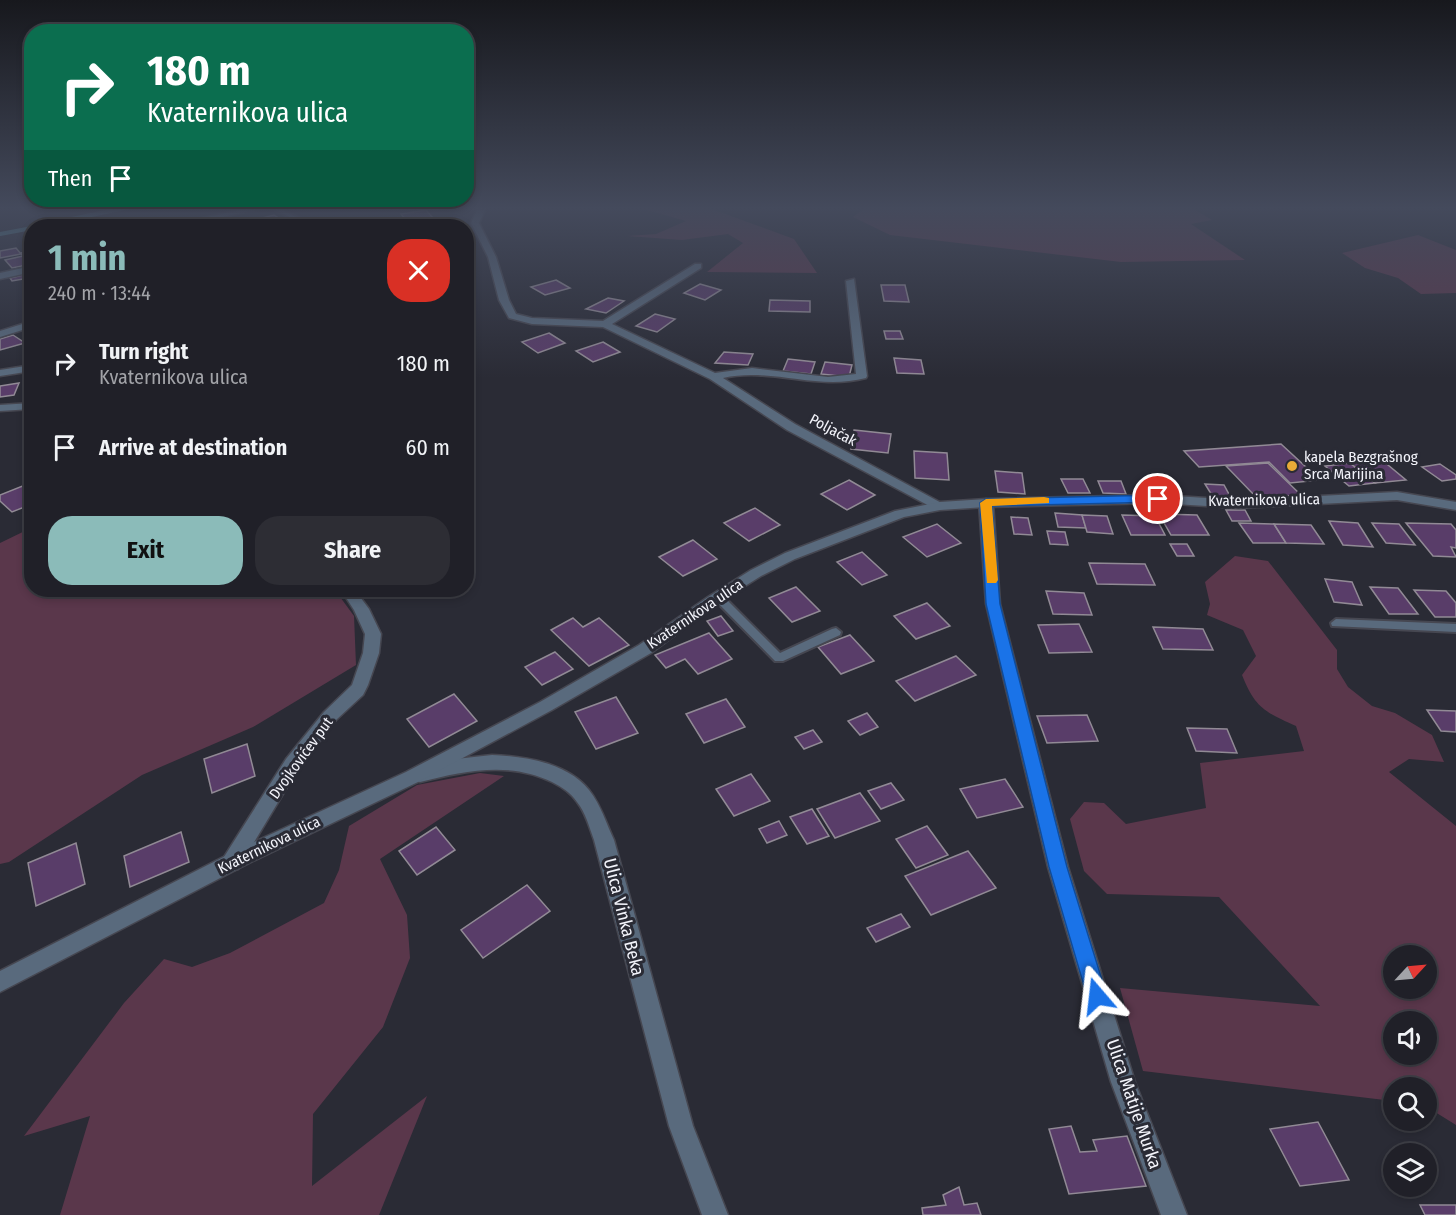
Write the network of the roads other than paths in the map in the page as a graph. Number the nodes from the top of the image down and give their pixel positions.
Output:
1 (494, 265) edge
2 (698, 266) dead end
3 (24, 271) edge
4 (0, 276) edge
5 (851, 281) dead end
6 (605, 324) junction
7 (24, 326) edge
8 (0, 333) edge
9 (24, 369) edge
10 (0, 373) edge
11 (714, 377) junction
12 (24, 406) edge
13 (0, 408) edge
14 (986, 503) junction
15 (940, 506) junction
16 (1456, 506) edge
17 (353, 597) edge
18 (718, 597) junction
19 (1336, 623) dead end
20 (1456, 628) edge
21 (836, 632) dead end
22 (412, 777) junction
23 (231, 863) junction
24 (0, 982) edge
25 (716, 1215) edge
26 (1174, 1215) edge

1 - 6 street
2 - 6 street
3 - 4 street
5 - 11 street
6 - 11 street, Poljačak
7 - 8 street
9 - 10 street
11 - 15 street, Poljačak
12 - 13 street
14 - 15 street, Kvaternikova ulica
14 - 16 street, Kvaternikova ulica
14 - 26 street, Ulica Matije Murka
15 - 18 street, Kvaternikova ulica
17 - 23 street, Dvojkovićev put
18 - 21 lane
18 - 22 street, Kvaternikova ulica
19 - 20 lane
22 - 23 street, Kvaternikova ulica
22 - 25 street, Ulica Vinka Beka
23 - 24 street, Kvaternikova ulica

